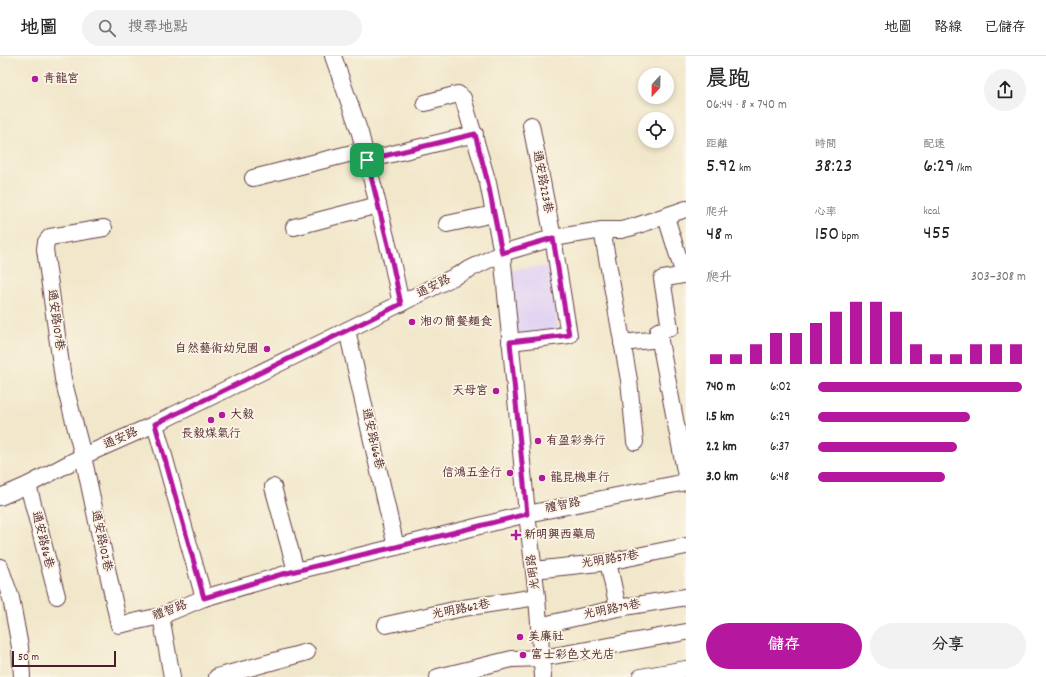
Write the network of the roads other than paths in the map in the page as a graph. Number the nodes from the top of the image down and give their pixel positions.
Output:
1 (333, 56) edge
2 (425, 103) dead end
3 (531, 125) dead end
4 (475, 134) junction
5 (365, 155) junction
6 (254, 178) dead end
7 (378, 205) junction
8 (686, 209) edge
9 (494, 214) junction
10 (666, 217) junction
11 (447, 224) dead end
12 (294, 227) dead end
13 (104, 228) dead end
14 (602, 230) junction
15 (553, 238) junction
16 (502, 253) junction
17 (401, 304) junction
18 (347, 330) junction
19 (660, 339) junction
20 (510, 342) junction
21 (622, 343) junction
22 (155, 424) junction
23 (635, 442) dead end
24 (83, 456) junction
25 (686, 476) edge
26 (686, 482) edge
27 (28, 485) junction
28 (273, 487) dead end
29 (0, 497) edge
30 (527, 514) junction
31 (686, 546) edge
32 (396, 547) junction
33 (608, 562) junction
34 (0, 567) edge
35 (534, 570) junction
36 (296, 571) junction
37 (57, 596) dead end
38 (537, 597) junction
39 (686, 597) edge
40 (204, 598) junction
41 (618, 608) junction
42 (161, 616) junction
43 (119, 625) joint
44 (386, 625) dead end
45 (539, 626) junction
46 (686, 632) edge
47 (307, 652) dead end
48 (542, 658) junction
49 (686, 669) edge
50 (22, 677) edge
51 (172, 677) edge
52 (217, 677) edge
53 (438, 677) edge
54 (543, 677) edge
55 (641, 677) edge

1 - 5 street
2 - 4 street, 光明路
3 - 15 street, 通安路223巷
4 - 5 street
4 - 9 street, 光明路
5 - 6 street
5 - 7 street
7 - 12 street
7 - 17 street
8 - 10 street, 通安路
9 - 11 street
9 - 16 street, 光明路
10 - 14 street, 通安路
10 - 19 street
13 - 24 street, 通安路107巷
14 - 15 street, 通安路
14 - 21 street
15 - 16 street, 通安路
15 - 20 street, 通安路223巷
16 - 17 street, 通安路
16 - 20 street, 光明路
17 - 18 street, 通安路
18 - 22 street, 通安路
18 - 32 street, 通安路166巷
19 - 21 street
19 - 25 street
20 - 30 street, 光明路
21 - 23 street
22 - 24 street, 通安路
22 - 40 street
24 - 27 street, 通安路
24 - 43 street, 通安路102巷
26 - 30 street, 禮智路
27 - 29 street, 通安路
27 - 37 street, 通安路86巷
28 - 36 street
30 - 32 street, 禮智路
30 - 35 street, 光明路
31 - 33 street, 光明路57巷
32 - 36 street, 禮智路
33 - 35 street, 光明路57巷
33 - 41 street
34 - 50 street
35 - 38 street, 光明路
36 - 40 street, 禮智路
38 - 44 street, 光明路62巷
38 - 45 street, 光明路
39 - 41 street, 光明路79巷
40 - 42 street, 禮智路
41 - 45 street, 光明路79巷
42 - 43 street, 禮智路
42 - 51 street
45 - 48 street, 光明路
46 - 48 street
47 - 52 street
48 - 53 street
48 - 54 street, 光明路
49 - 55 street

